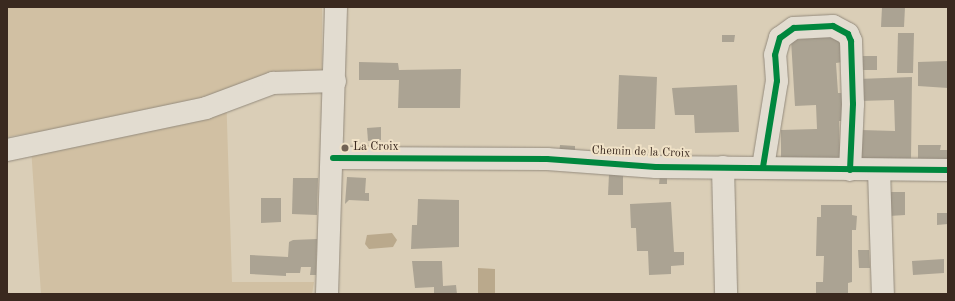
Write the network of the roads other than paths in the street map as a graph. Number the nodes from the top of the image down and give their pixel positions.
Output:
1 (336, 7) edge
2 (335, 80) junction
3 (7, 150) edge
4 (334, 158) junction
5 (723, 166) junction
6 (763, 167) junction
7 (850, 170) junction
8 (879, 170) junction
9 (948, 170) edge
10 (327, 294) edge
11 (726, 294) edge
12 (883, 294) edge

1 - 2 street
2 - 3 street
2 - 4 street
4 - 5 street, Chemin de la Croix
4 - 10 street
5 - 6 street, Chemin de la Croix
5 - 11 street
6 - 7 street, Chemin de la Croix
6 - 7 street
7 - 8 street, Chemin de la Croix
8 - 9 street, Chemin de la Croix
8 - 12 street

